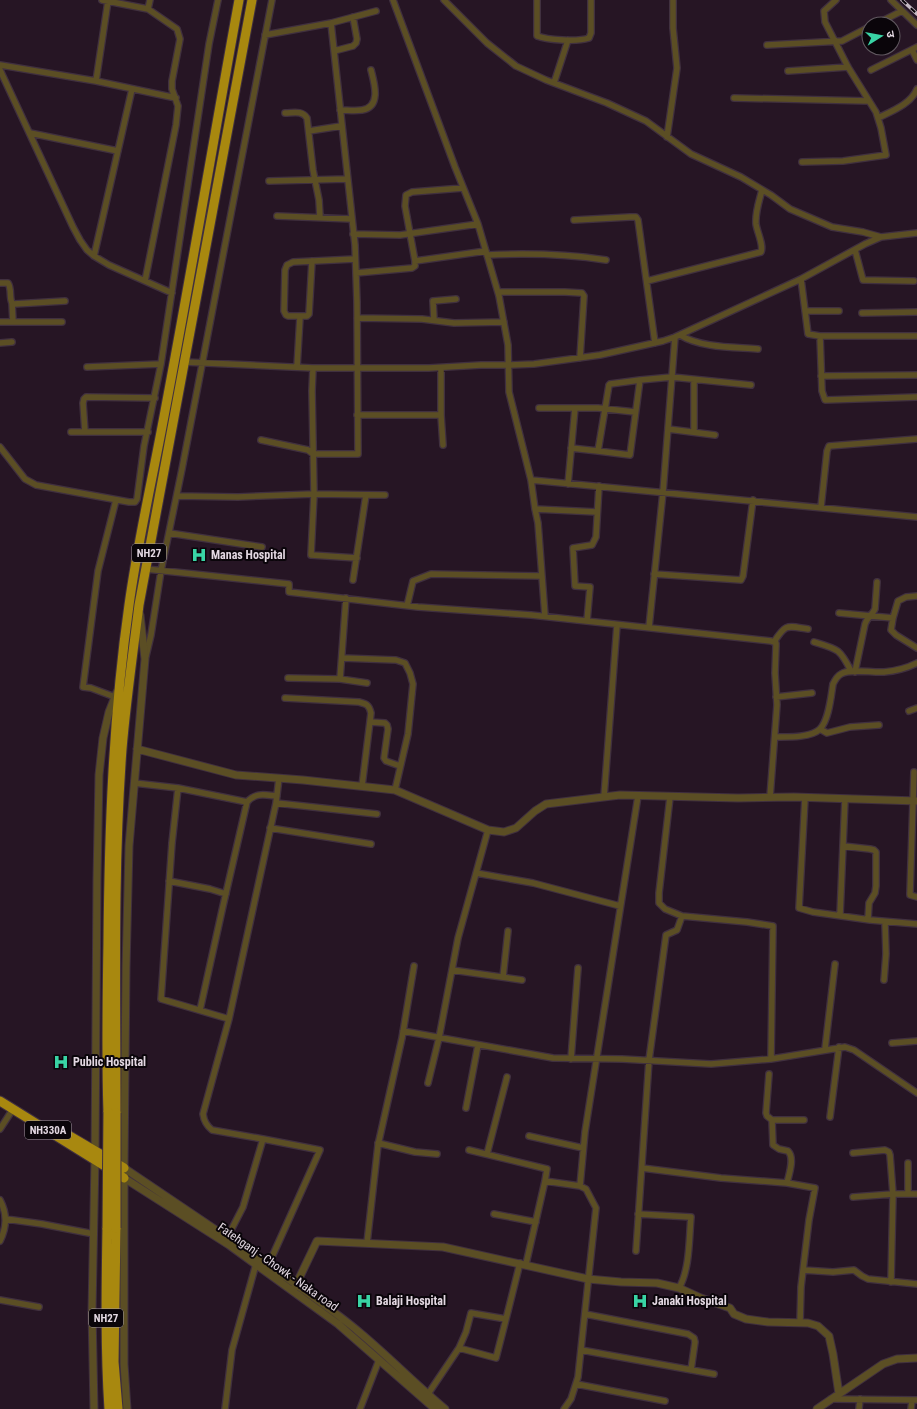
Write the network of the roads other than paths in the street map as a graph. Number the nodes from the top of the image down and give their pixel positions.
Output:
1 (150, 0) edge
2 (218, 0) edge
3 (239, 0) edge
4 (252, 0) edge
5 (272, 0) edge
6 (393, 0) edge
7 (444, 0) edge
8 (537, 0) edge
9 (591, 0) edge
10 (673, 0) edge
11 (836, 0) edge
12 (891, 0) edge
13 (105, 1) edge
14 (148, 9) junction
15 (376, 11) dead end
16 (902, 11) junction
17 (892, 16) edge
18 (353, 17) junction
19 (331, 23) junction
20 (917, 25) edge
21 (861, 31) edge
22 (266, 35) junction
23 (568, 40) junction
24 (836, 42) junction
25 (767, 45) dead end
26 (914, 48) edge
27 (334, 51) junction
28 (917, 60) edge
29 (0, 65) edge
30 (848, 67) junction
31 (0, 70) edge
32 (371, 70) dead end
33 (871, 70) dead end
34 (788, 71) dead end
35 (96, 81) junction
36 (554, 83) junction
37 (132, 89) junction
38 (917, 89) edge
39 (176, 98) junction
40 (734, 98) dead end
41 (869, 101) junction
42 (340, 110) junction
43 (285, 113) dead end
44 (878, 118) junction
45 (341, 126) junction
46 (309, 131) junction
47 (30, 133) junction
48 (667, 137) junction
49 (118, 151) junction
50 (802, 162) dead end
51 (347, 179) junction
52 (315, 180) junction
53 (269, 181) dead end
54 (463, 188) junction
55 (762, 190) junction
56 (277, 216) dead end
57 (320, 217) junction
58 (352, 219) junction
59 (574, 220) dead end
60 (478, 224) junction
61 (917, 233) edge
62 (353, 234) junction
63 (410, 234) junction
64 (881, 237) junction
65 (855, 250) junction
66 (486, 253) junction
67 (94, 256) junction
68 (355, 259) junction
69 (606, 260) dead end
70 (312, 261) junction
71 (415, 261) junction
72 (356, 273) junction
73 (801, 279) junction
74 (145, 281) junction
75 (647, 281) junction
76 (914, 281) dead end
77 (0, 283) edge
78 (498, 292) junction
79 (172, 293) junction
80 (456, 299) dead end
81 (65, 301) dead end
82 (12, 303) junction
83 (805, 311) junction
84 (839, 311) dead end
85 (917, 312) edge
86 (862, 313) dead end
87 (300, 317) junction
88 (357, 318) junction
89 (434, 320) junction
90 (0, 322) edge
91 (12, 322) junction
92 (62, 322) dead end
93 (504, 322) junction
94 (678, 336) junction
95 (820, 336) junction
96 (917, 336) edge
97 (12, 342) dead end
98 (0, 343) edge
99 (655, 343) junction
100 (758, 349) dead end
101 (580, 358) junction
102 (184, 362) junction
103 (203, 363) junction
104 (161, 364) junction
105 (510, 366) junction
106 (87, 367) dead end
107 (297, 367) junction
108 (314, 368) junction
109 (357, 368) junction
110 (441, 368) junction
111 (917, 375) edge
112 (821, 376) junction
113 (672, 378) junction
114 (640, 380) junction
115 (694, 380) junction
116 (751, 385) dead end
117 (917, 397) edge
118 (155, 398) junction
119 (539, 408) dead end
120 (575, 408) junction
121 (605, 408) junction
122 (635, 412) junction
123 (357, 415) junction
124 (441, 415) junction
125 (668, 429) junction
126 (71, 432) dead end
127 (85, 432) junction
128 (148, 432) junction
129 (694, 432) junction
130 (715, 435) dead end
131 (917, 439) edge
132 (261, 440) dead end
133 (443, 445) dead end
134 (0, 447) edge
135 (571, 448) junction
136 (598, 451) junction
137 (313, 454) junction
138 (531, 480) junction
139 (568, 484) junction
140 (599, 486) junction
141 (663, 492) junction
142 (314, 494) junction
143 (366, 495) junction
144 (385, 495) dead end
145 (177, 496) junction
146 (116, 500) junction
147 (753, 500) junction
148 (135, 501) junction
149 (146, 504) junction
150 (821, 507) junction
151 (534, 509) junction
152 (597, 512) junction
153 (917, 517) edge
154 (169, 533) junction
155 (262, 547) dead end
156 (357, 558) junction
157 (146, 568) junction
158 (161, 571) junction
159 (654, 574) junction
160 (542, 576) junction
161 (353, 580) dead end
162 (877, 582) dead end
163 (917, 596) edge
164 (346, 598) junction
165 (139, 604) junction
166 (407, 606) junction
167 (839, 614) dead end
168 (545, 616) junction
169 (870, 616) junction
170 (893, 618) junction
171 (587, 621) junction
172 (617, 625) junction
173 (649, 628) junction
174 (808, 629) dead end
175 (774, 642) junction
176 (814, 642) dead end
177 (917, 648) edge
178 (145, 658) junction
179 (342, 658) junction
180 (917, 663) edge
181 (853, 671) junction
182 (288, 678) dead end
183 (340, 679) junction
184 (120, 680) junction
185 (367, 683) dead end
186 (812, 693) dead end
187 (115, 697) junction
188 (776, 697) junction
189 (285, 698) dead end
190 (917, 708) edge
191 (909, 711) dead end
192 (370, 722) junction
193 (879, 725) dead end
194 (820, 729) junction
195 (775, 737) junction
196 (137, 749) junction
197 (400, 766) junction
198 (914, 772) dead end
199 (279, 778) junction
200 (134, 783) junction
201 (362, 786) junction
202 (178, 788) junction
203 (395, 790) junction
204 (277, 796) junction
205 (638, 796) junction
206 (604, 797) junction
207 (670, 797) junction
208 (770, 797) junction
209 (805, 798) junction
210 (845, 799) junction
211 (915, 801) edge
212 (248, 802) junction
213 (276, 803) junction
214 (377, 814) dead end
215 (270, 828) junction
216 (488, 830) junction
217 (371, 844) dead end
218 (843, 846) junction
219 (476, 873) junction
220 (169, 881) junction
221 (226, 894) junction
222 (917, 896) edge
223 (620, 906) junction
224 (840, 915) junction
225 (682, 916) junction
226 (868, 919) junction
227 (885, 922) junction
228 (917, 924) edge
229 (508, 931) dead end
230 (835, 964) dead end
231 (414, 966) dead end
232 (578, 968) dead end
233 (452, 970) junction
234 (503, 977) junction
235 (522, 980) dead end
236 (884, 980) dead end
237 (200, 1010) junction
238 (229, 1019) junction
239 (403, 1031) junction
240 (439, 1038) junction
241 (917, 1041) edge
242 (892, 1043) dead end
243 (478, 1045) junction
244 (839, 1047) junction
245 (825, 1049) junction
246 (572, 1058) junction
247 (596, 1059) junction
248 (772, 1059) junction
249 (649, 1060) junction
250 (769, 1074) dead end
251 (507, 1077) dead end
252 (428, 1083) dead end
253 (917, 1093) edge
254 (0, 1094) edge
255 (0, 1101) edge
256 (466, 1108) dead end
257 (13, 1109) junction
258 (112, 1113) junction
259 (830, 1118) dead end
260 (772, 1120) junction
261 (804, 1120) dead end
262 (0, 1129) edge
263 (529, 1136) dead end
264 (263, 1139) junction
265 (378, 1143) junction
266 (583, 1148) junction
267 (469, 1150) dead end
268 (853, 1153) dead end
269 (437, 1154) dead end
270 (487, 1154) junction
271 (95, 1155) junction
272 (908, 1163) dead end
273 (124, 1168) junction
274 (642, 1168) junction
275 (124, 1178) junction
276 (545, 1181) junction
277 (787, 1183) junction
278 (580, 1186) junction
279 (893, 1194) junction
280 (908, 1194) junction
281 (917, 1194) edge
282 (853, 1197) dead end
283 (0, 1200) edge
284 (494, 1214) dead end
285 (638, 1214) junction
286 (6, 1219) junction
287 (536, 1222) junction
288 (111, 1228) junction
289 (94, 1234) junction
290 (226, 1240) junction
291 (0, 1241) edge
292 (367, 1243) junction
293 (636, 1251) dead end
294 (256, 1264) junction
295 (523, 1264) junction
296 (267, 1268) junction
297 (803, 1270) junction
298 (588, 1279) junction
299 (892, 1282) junction
300 (917, 1284) edge
301 (294, 1288) junction
302 (680, 1288) junction
303 (0, 1300) edge
304 (39, 1307) dead end
305 (585, 1314) junction
306 (506, 1319) junction
307 (800, 1323) junction
308 (459, 1348) junction
309 (581, 1350) junction
310 (917, 1358) edge
311 (379, 1360) junction
312 (691, 1370) junction
313 (714, 1374) dead end
314 (576, 1384) junction
315 (428, 1394) junction
316 (839, 1394) junction
317 (831, 1399) junction
318 (860, 1399) junction
319 (914, 1400) edge
320 (665, 1401) dead end
321 (94, 1409) edge
322 (109, 1409) edge
323 (118, 1409) edge
324 (127, 1409) edge
325 (225, 1409) edge
326 (360, 1409) edge
327 (435, 1409) edge
328 (445, 1409) edge
329 (564, 1409) edge
330 (817, 1409) edge
331 (860, 1409) edge
332 (911, 1409) edge

1 - 14 street
2 - 79 street
3 - 149 highway, NH27
4 - 102 highway, NH27
5 - 22 street
6 - 54 street
7 - 36 street
8 - 23 street
9 - 23 street
10 - 48 street
11 - 24 street
12 - 16 street
13 - 14 street
13 - 35 street
14 - 39 street
15 - 18 street
16 - 17 street
16 - 20 street
18 - 19 street
18 - 27 street
19 - 22 street
19 - 27 street
21 - 24 street
22 - 103 street
23 - 36 street
24 - 25 street
24 - 30 street
26 - 28 street
26 - 33 street
27 - 42 street
29 - 35 street
30 - 34 street
30 - 41 street
31 - 47 street
32 - 42 street
35 - 37 street
36 - 48 street
37 - 39 street
37 - 49 street
38 - 44 street
39 - 74 street
40 - 41 street
41 - 44 street
42 - 45 street
43 - 46 street
44 - 50 street
45 - 46 street
45 - 51 street
46 - 52 street
47 - 49 street
47 - 67 street
48 - 55 street
49 - 67 street
51 - 52 street
51 - 58 street
52 - 53 street
52 - 57 street
54 - 60 street
54 - 63 street
55 - 64 street
55 - 75 street
56 - 57 street
57 - 58 street
58 - 62 street
59 - 75 street
60 - 63 street
60 - 66 street
61 - 64 street
62 - 63 street
62 - 68 street
63 - 71 street
64 - 65 street
65 - 73 street
65 - 76 street
66 - 69 street
66 - 71 street
66 - 78 street
67 - 74 street
68 - 70 street
68 - 72 street
70 - 87 street
70 - 87 street
71 - 72 street
72 - 88 street
73 - 83 street
73 - 94 street
74 - 79 street
75 - 99 street
77 - 82 street
78 - 93 street
78 - 101 street
79 - 104 street
80 - 89 street
81 - 82 street
82 - 91 street
83 - 84 street
83 - 95 street
85 - 86 street
87 - 107 street
88 - 89 street
88 - 109 street
89 - 93 street
90 - 91 street
91 - 92 street
93 - 105 street
94 - 99 street
94 - 100 street
94 - 113 street
95 - 96 street
95 - 112 street
97 - 98 street
99 - 101 street
101 - 105 street
102 - 103 street
102 - 157 highway, NH27
103 - 107 street
103 - 145 street
104 - 106 street
104 - 118 street
105 - 110 street
105 - 138 street
107 - 108 street
108 - 109 street
108 - 137 street
109 - 110 street
109 - 123 street
110 - 124 street
111 - 112 street
112 - 117 street
113 - 114 street
113 - 115 street
113 - 125 street
114 - 121 street
114 - 122 street
115 - 116 street
115 - 129 street
118 - 127 street
118 - 128 street
119 - 120 street
120 - 121 street
120 - 135 street
121 - 122 street
121 - 136 street
122 - 136 street
123 - 124 street
123 - 137 street
124 - 133 street
125 - 129 street
125 - 141 street
126 - 127 street
127 - 128 street
128 - 148 street
129 - 130 street
131 - 150 street
132 - 137 street
134 - 146 street
135 - 136 street
135 - 139 street
137 - 142 street
138 - 139 street
138 - 151 street
139 - 140 street
140 - 141 street
140 - 152 street
141 - 147 street
141 - 159 street
142 - 143 street
142 - 145 street
142 - 156 street
143 - 144 street
143 - 156 street
145 - 154 street
146 - 148 street
146 - 187 street
147 - 150 street
147 - 159 street
148 - 149 street
149 - 184 highway, NH27
150 - 153 street
151 - 152 street
151 - 160 street
152 - 171 street
154 - 155 street
154 - 158 street
156 - 161 street
157 - 158 street
157 - 165 highway, NH27
158 - 164 street
158 - 178 street
159 - 173 street
160 - 166 street
160 - 168 street
162 - 169 street
163 - 170 street
164 - 166 street
164 - 179 street
165 - 178 street
165 - 258 highway, NH27
166 - 168 street
167 - 169 street
168 - 171 street
169 - 170 street
169 - 181 street
170 - 177 street
171 - 172 street
172 - 173 street
172 - 206 street
173 - 175 street
174 - 175 street
175 - 188 street
176 - 181 street
178 - 196 street
179 - 183 street
179 - 197 street
180 - 181 street
181 - 194 street
182 - 183 street
183 - 185 street
184 - 187 street
184 - 258 highway, NH27
186 - 188 street
187 - 271 street
188 - 195 street
189 - 192 street
190 - 191 street
192 - 197 street
192 - 201 street
193 - 194 street
194 - 195 street
195 - 208 street
196 - 199 street
196 - 200 street
197 - 203 street
198 - 211 street
199 - 201 street
199 - 204 street
200 - 202 street
200 - 273 street
201 - 203 street
202 - 212 street
202 - 220 street
203 - 216 street
204 - 212 street
204 - 213 street
205 - 206 street
205 - 207 street
205 - 223 street
206 - 216 street
207 - 208 street
207 - 225 street
208 - 209 street
209 - 210 street
209 - 224 street
210 - 211 street
210 - 218 street
211 - 222 street
212 - 221 street
213 - 214 street
213 - 215 street
215 - 217 street
215 - 238 street
216 - 219 street
218 - 224 street
218 - 226 street
219 - 223 street
219 - 233 street
220 - 221 street
220 - 237 street
221 - 237 street
223 - 247 street
224 - 226 street
225 - 248 street
225 - 249 street
226 - 227 street
227 - 228 street
227 - 236 street
229 - 234 street
230 - 245 street
231 - 239 street
232 - 246 street
233 - 234 street
233 - 240 street
234 - 235 street
237 - 238 street
238 - 264 street
239 - 240 street
239 - 265 street
240 - 243 street
240 - 252 street
241 - 242 street
243 - 246 street
243 - 256 street
244 - 245 street
244 - 253 street
244 - 259 street
245 - 248 street
246 - 247 street
247 - 249 street
247 - 266 street
248 - 249 street
249 - 274 street
250 - 260 street
251 - 270 street
254 - 271 highway, NH330A
255 - 257 highway, NH330A
257 - 262 street
257 - 271 highway, NH330A
258 - 288 highway, NH27, bridge
260 - 261 street
260 - 277 street
263 - 266 street
264 - 290 street
264 - 296 street
265 - 269 street
265 - 292 street
266 - 278 street
267 - 270 street
268 - 279 street
270 - 276 street
271 - 273 highway, NH330A
271 - 275 highway, Fatehganj - Chowk - Naka road / NH330A
271 - 289 street
272 - 280 street
273 - 275 street
273 - 290 street
274 - 277 street
274 - 285 street
275 - 290 street, Fatehganj - Chowk - Naka road
275 - 324 street
276 - 278 street
276 - 287 street
277 - 297 street
278 - 298 street
279 - 280 street
279 - 282 street
279 - 299 street
280 - 281 street
283 - 286 street
284 - 287 street
285 - 293 street
285 - 302 street
286 - 289 street
286 - 291 street
287 - 295 street
288 - 322 highway, NH27
288 - 323 highway, NH27
289 - 321 street
290 - 294 street, Fatehganj - Chowk - Naka road
290 - 296 street
292 - 295 street
292 - 301 street
294 - 296 street, Fatehganj - Chowk - Naka road
294 - 325 street
295 - 298 street
295 - 306 street
296 - 301 street
297 - 299 street
297 - 307 street
298 - 302 street
298 - 305 street
299 - 300 street
301 - 311 street, Fatehganj - Chowk - Naka road
301 - 315 street
302 - 307 street
303 - 304 street
305 - 309 street
305 - 312 street
306 - 308 street
306 - 308 street
307 - 316 street
308 - 315 street
309 - 312 street
309 - 314 street
310 - 316 street
311 - 326 street
311 - 327 street, Fatehganj - Chowk - Naka road
312 - 313 street
314 - 320 street
314 - 329 street
315 - 328 street
316 - 317 street
317 - 318 street
317 - 330 street
318 - 319 street
318 - 331 street
319 - 332 street

